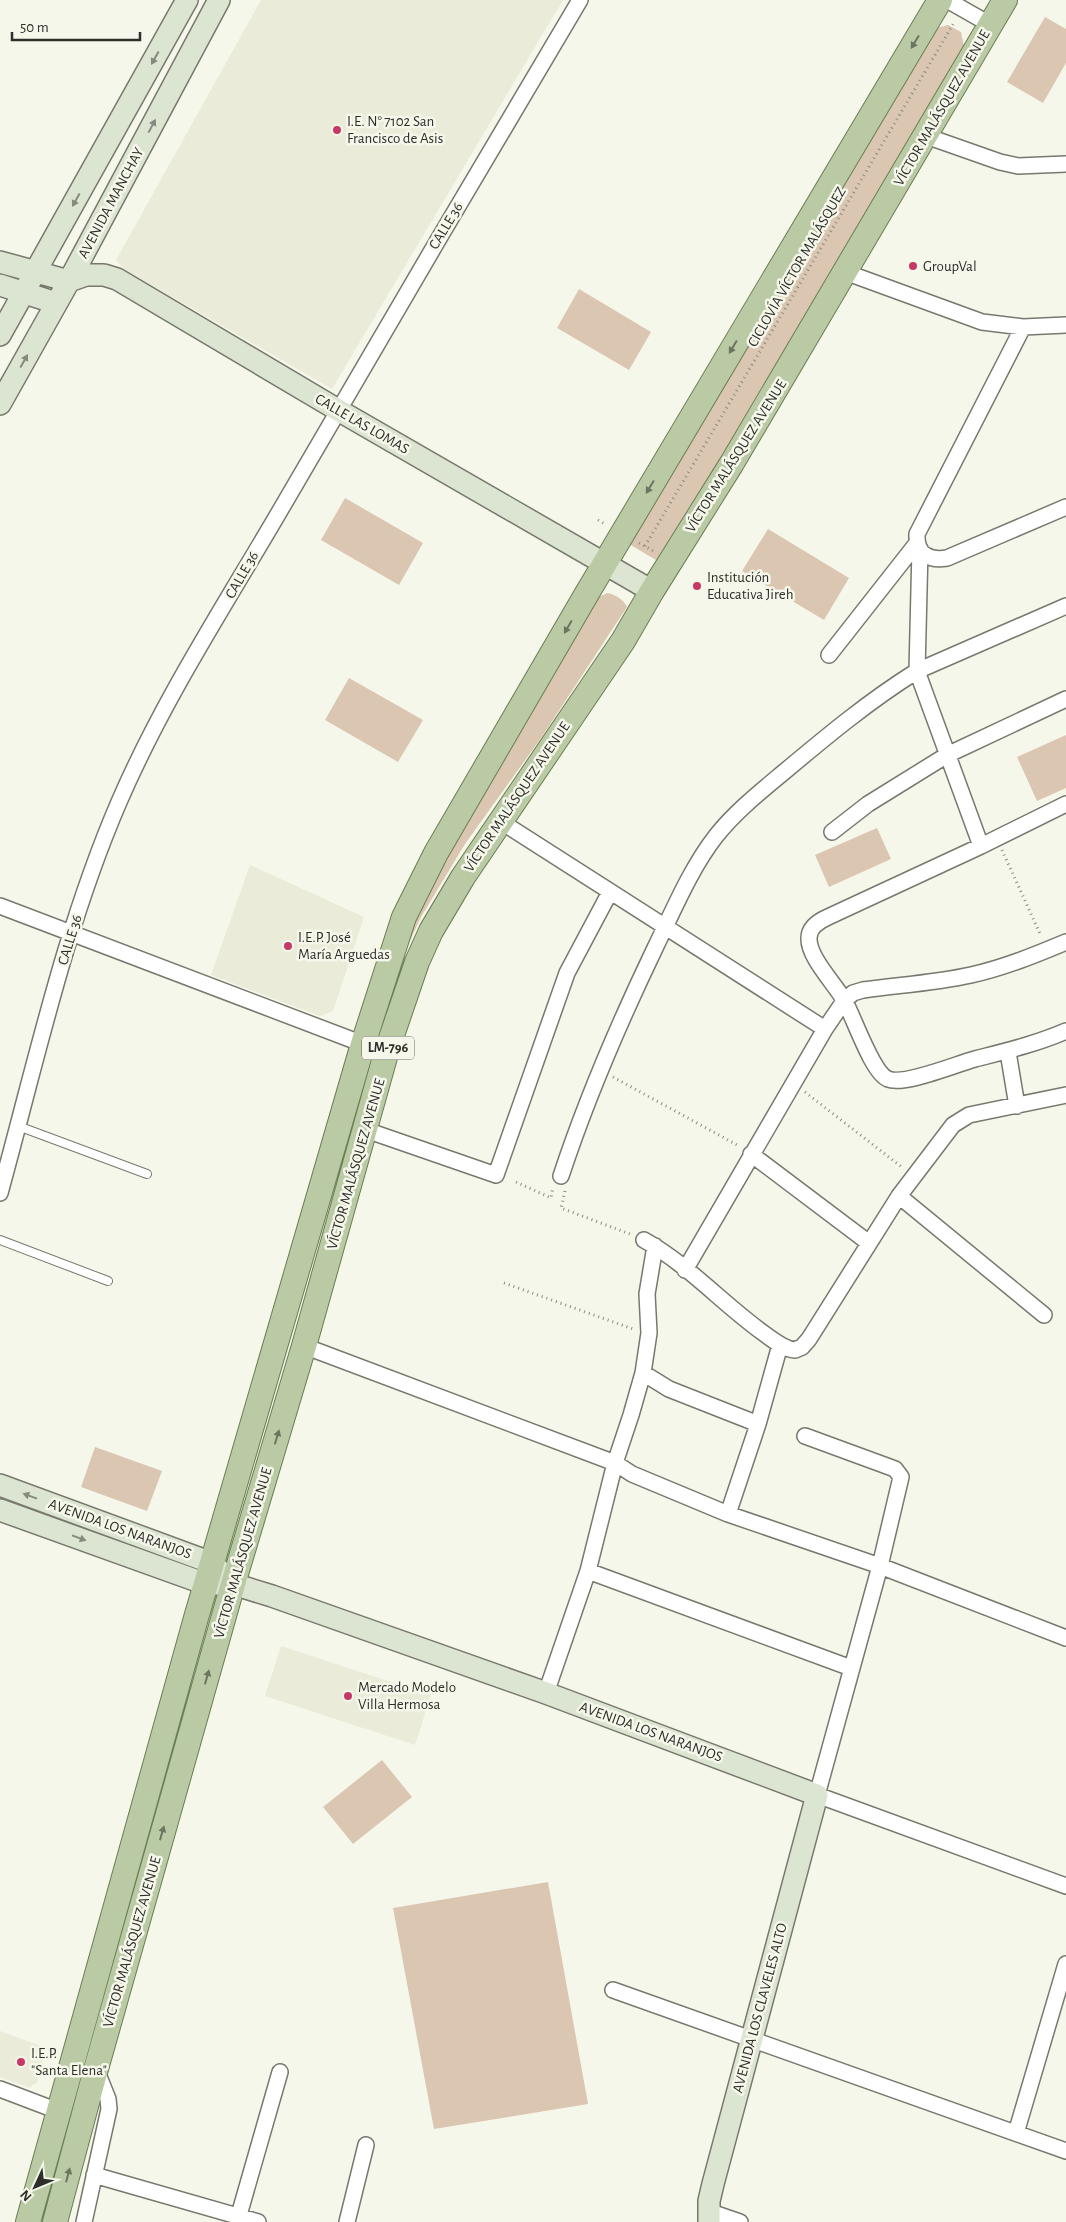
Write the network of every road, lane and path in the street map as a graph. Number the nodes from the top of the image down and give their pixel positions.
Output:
1 (187, 0) edge
2 (219, 0) edge
3 (580, 0) edge
4 (940, 0) edge
5 (947, 0) edge
6 (1006, 0) edge
7 (963, 9) junction
8 (991, 25) junction
9 (926, 136) junction
10 (1066, 164) edge
11 (0, 262) edge
12 (35, 272) junction
13 (845, 272) junction
14 (69, 281) junction
15 (0, 285) edge
16 (24, 292) junction
17 (56, 303) junction
18 (1066, 326) edge
19 (1023, 327) junction
20 (0, 335) edge
21 (0, 404) edge
22 (338, 410) junction
23 (1066, 507) edge
24 (645, 546) dead end
25 (918, 546) junction
26 (604, 565) junction
27 (652, 591) junction
28 (1066, 606) edge
29 (829, 655) dead end
30 (917, 672) junction
31 (1066, 700) edge
32 (947, 755) junction
33 (1066, 804) edge
34 (500, 821) junction
35 (832, 832) dead end
36 (997, 838) junction
37 (981, 846) junction
38 (610, 892) junction
39 (0, 906) edge
40 (666, 926) junction
41 (71, 933) junction
42 (1066, 942) edge
43 (1048, 950) junction
44 (844, 1001) junction
45 (825, 1029) junction
46 (1066, 1031) edge
47 (363, 1044) junction
48 (1008, 1052) junction
49 (610, 1075) dead end
50 (804, 1092) dead end
51 (1066, 1095) edge
52 (1017, 1106) junction
53 (18, 1126) junction
54 (366, 1130) junction
55 (745, 1150) junction
56 (900, 1166) dead end
57 (147, 1174) dead end
58 (561, 1176) dead end
59 (516, 1182) dead end
60 (0, 1193) edge
61 (899, 1196) junction
62 (0, 1240) edge
63 (649, 1243) junction
64 (869, 1243) junction
65 (685, 1270) junction
66 (108, 1281) dead end
67 (504, 1283) dead end
68 (1044, 1315) dead end
69 (640, 1332) dead end
70 (780, 1345) junction
71 (304, 1346) junction
72 (643, 1373) junction
73 (758, 1424) junction
74 (805, 1436) dead end
75 (615, 1463) junction
76 (0, 1485) edge
77 (0, 1510) edge
78 (728, 1514) junction
79 (880, 1566) junction
80 (588, 1571) junction
81 (209, 1574) junction
82 (233, 1584) junction
83 (1066, 1638) edge
84 (850, 1668) junction
85 (546, 1693) junction
86 (817, 1795) junction
87 (1066, 1886) edge
88 (1066, 1964) edge
89 (613, 1990) dead end
90 (752, 2041) junction
91 (96, 2068) junction
92 (280, 2072) dead end
93 (0, 2089) edge
94 (58, 2111) junction
95 (1016, 2133) junction
96 (366, 2146) dead end
97 (1066, 2151) edge
98 (94, 2176) junction
99 (708, 2217) edge
100 (238, 2219) edge
101 (28, 2222) edge
102 (55, 2222) edge
103 (84, 2222) edge
104 (258, 2222) edge
105 (346, 2222) edge
106 (740, 2222) edge

1 -> 12 street, AVENIDA MANCHAY
14 -> 2 street, AVENIDA MANCHAY
3 - 22 street, CALLE 36
4 -> 26 main road, VÍCTOR MALÁSQUEZ AVENUE / LM-796
5 - 7 street
6 - 8 main road, VÍCTOR MALÁSQUEZ AVENUE / LM-796
7 - 8 street
7 - 24 path, CICLOVÍA VÍCTOR MALÁSQUEZ
8 - 9 main road, VÍCTOR MALÁSQUEZ AVENUE / LM-796
9 - 10 street
9 - 13 main road, VÍCTOR MALÁSQUEZ AVENUE / LM-796
11 - 12 street
12 - 14 street
12 - 16 street, AVENIDA MANCHAY
13 - 19 street
13 - 27 main road, VÍCTOR MALÁSQUEZ AVENUE / LM-796
14 - 17 street, AVENIDA MANCHAY
14 - 22 street, CALLE LAS LOMAS
15 - 16 street
16 - 17 street
16 - 20 street, AVENIDA MANCHAY
21 -> 17 street, AVENIDA MANCHAY
18 - 19 street
19 - 25 street
22 - 26 street, CALLE LAS LOMAS
22 - 41 street, CALLE 36
23 - 25 street
25 - 29 street
25 - 30 street
26 - 27 street, CALLE LAS LOMAS
26 -> 47 main road, VÍCTOR MALÁSQUEZ AVENUE / LM-796
27 - 34 main road, VÍCTOR MALÁSQUEZ AVENUE / LM-796
28 - 30 street
30 - 32 street
30 - 40 street
31 - 32 street
32 - 35 street
32 - 37 street
33 - 36 street
34 - 38 street
34 - 54 main road, VÍCTOR MALÁSQUEZ AVENUE / LM-796
36 - 37 street
36 - 43 path
37 - 44 street
38 - 40 street
38 - 54 street
39 - 41 street
40 - 45 street
40 - 58 street
41 - 47 street
41 - 53 street, CALLE 36
42 - 43 street
43 - 44 street
44 - 45 street
44 - 48 street
45 - 55 street
46 - 48 street
47 - 81 main road, VÍCTOR MALÁSQUEZ AVENUE / LM-796
48 - 52 street
49 - 55 path
50 - 56 path
51 - 52 street
52 - 61 street
53 - 57 lane
53 - 60 street, CALLE 36
54 - 71 main road, VÍCTOR MALÁSQUEZ AVENUE / LM-796
55 - 64 street
55 - 65 street
59 - 63 path
61 - 64 street
61 - 68 street
62 - 66 lane
63 - 65 street
63 - 72 street
64 - 70 street
65 - 70 street
67 - 69 path
70 - 73 street
71 - 75 street
82 -> 71 main road, VÍCTOR MALÁSQUEZ AVENUE / LM-796
72 - 73 street
72 - 75 street
73 - 78 street
74 - 79 street
75 - 78 street
75 - 80 street
81 -> 76 street, AVENIDA LOS NARANJOS
77 -> 81 street, AVENIDA LOS NARANJOS
78 - 79 street
79 - 83 street
79 - 84 street
80 - 84 street
80 - 85 street
81 - 82 street, AVENIDA LOS NARANJOS
81 - 94 main road, VÍCTOR MALÁSQUEZ AVENUE / LM-796
82 - 85 street, AVENIDA LOS NARANJOS
91 -> 82 main road, VÍCTOR MALÁSQUEZ AVENUE / LM-796
84 - 86 street
85 - 86 street, AVENIDA LOS NARANJOS
86 - 87 street, AVENIDA LOS NARANJOS
86 - 90 street, AVENIDA LOS CLAVELES ALTO
88 - 95 street
89 - 90 street
90 - 95 street
90 - 99 street, AVENIDA LOS CLAVELES ALTO
91 - 98 street
102 -> 91 main road, VÍCTOR MALÁSQUEZ AVENUE / LM-796
92 - 100 street
93 - 94 street
94 - 101 main road, VÍCTOR MALÁSQUEZ AVENUE / LM-796
95 - 97 street
96 - 105 street
98 - 100 street
98 - 103 street
99 - 106 street
100 - 104 street

